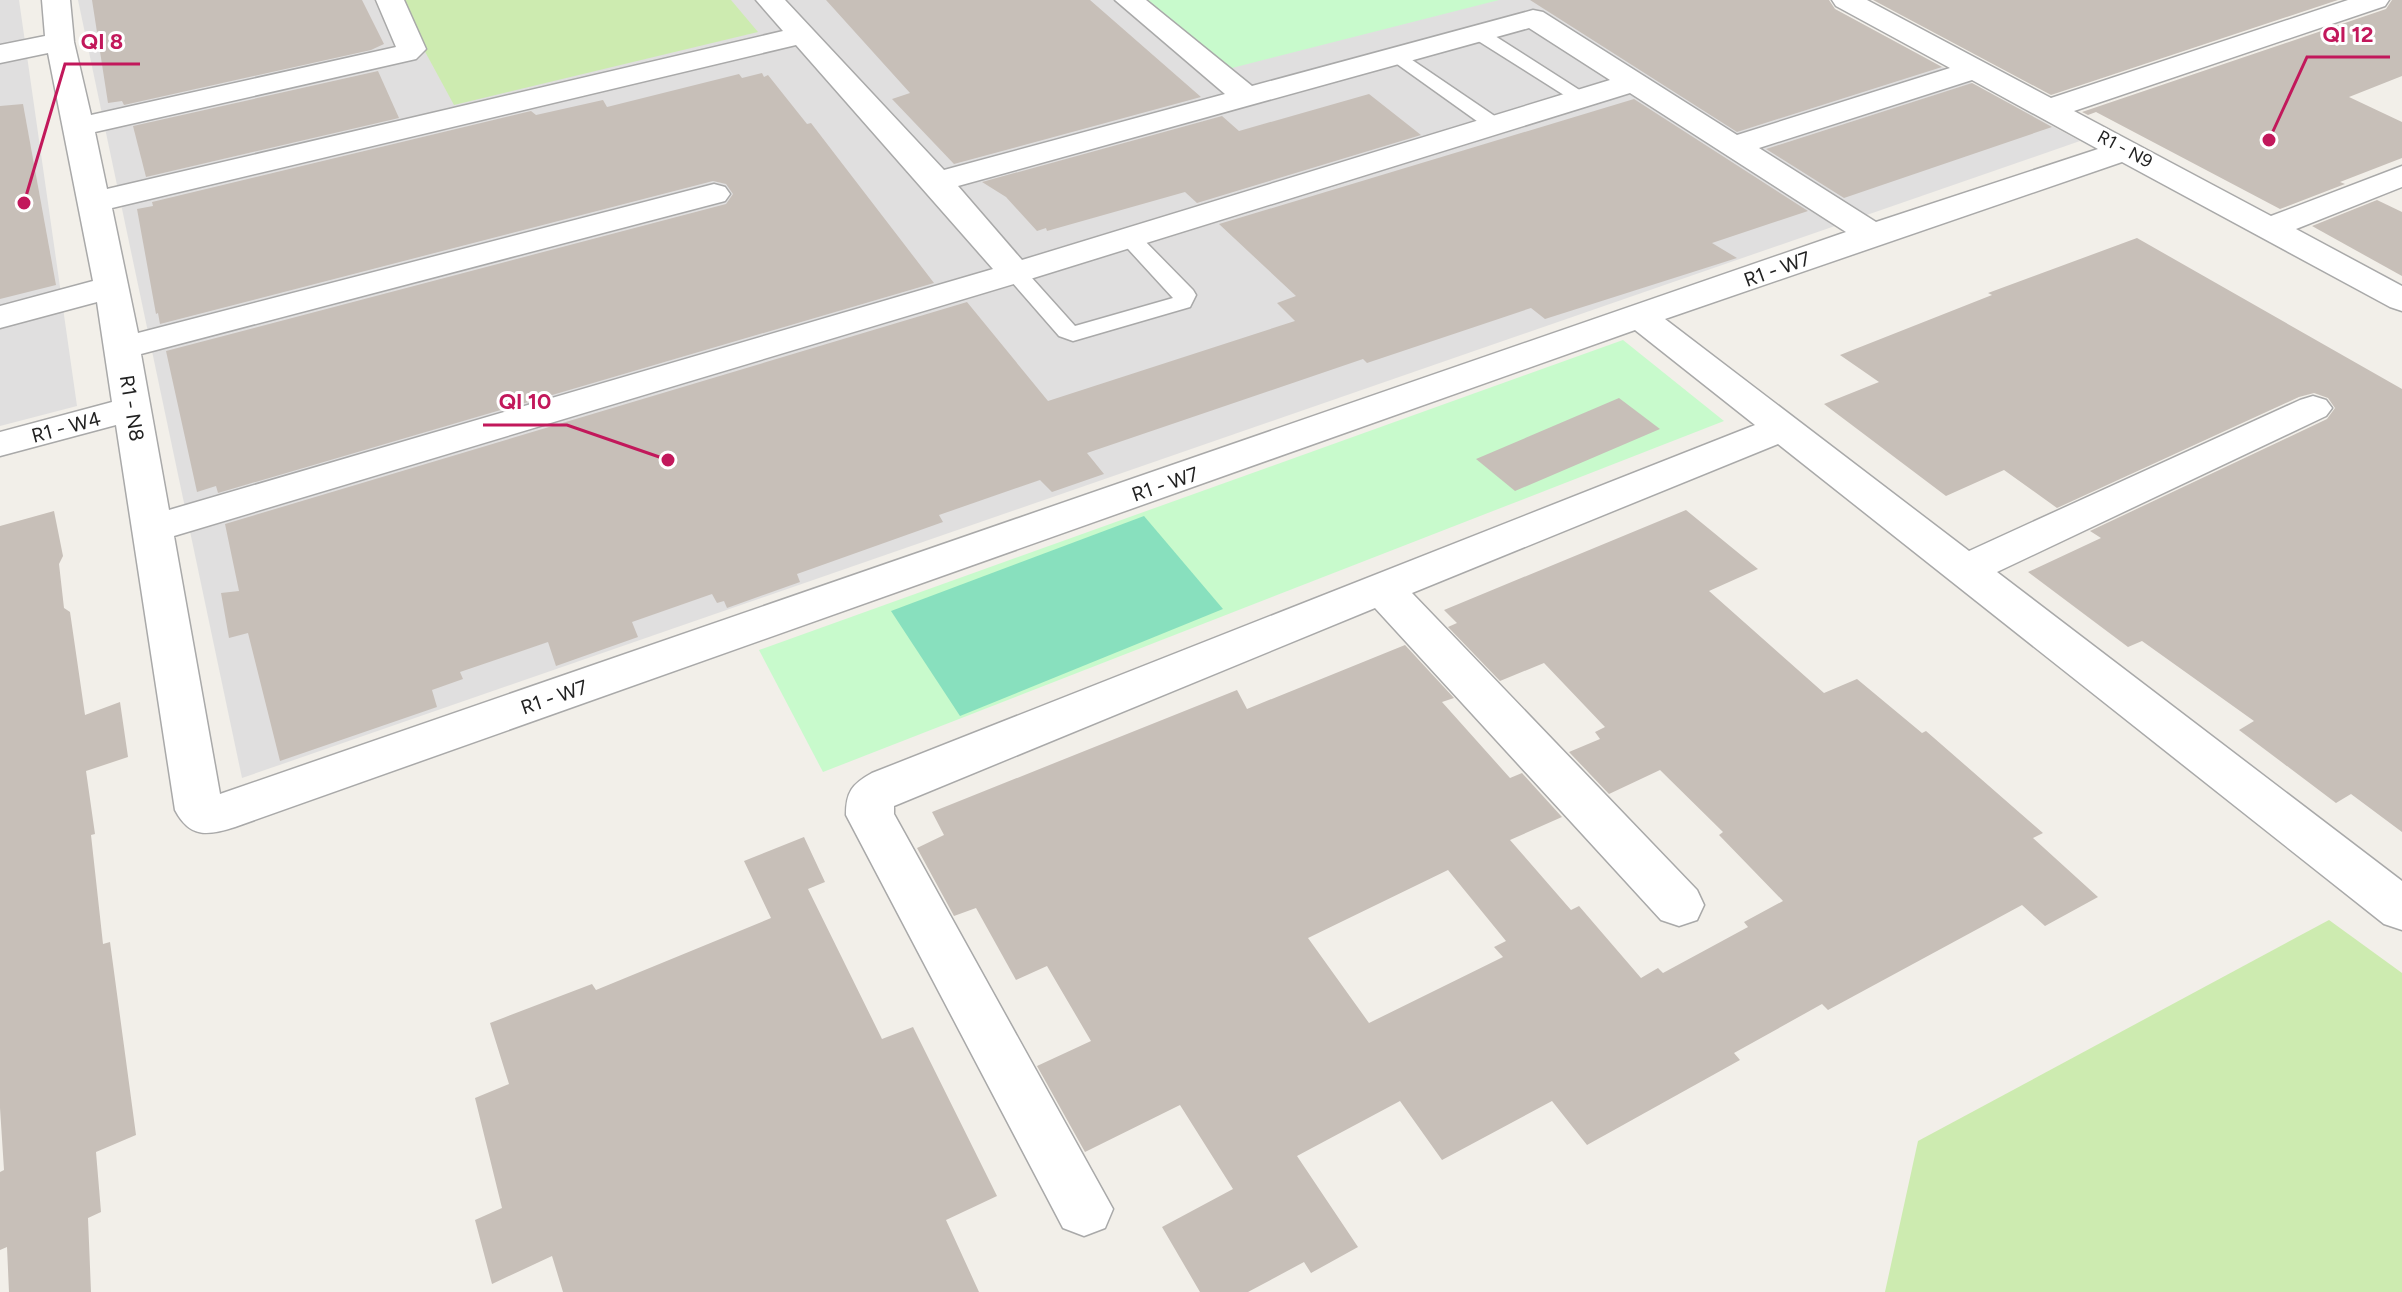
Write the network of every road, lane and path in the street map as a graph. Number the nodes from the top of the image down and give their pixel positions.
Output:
1 (56, 0) edge
2 (390, 0) edge
3 (770, 0) edge
4 (1129, 0) edge
5 (1505, 0) edge
6 (2375, 0) edge
7 (1859, 2) edge
8 (1533, 18) junction
9 (1478, 33) junction
10 (801, 35) junction
11 (60, 42) junction
12 (0, 54) edge
13 (1396, 55) junction
14 (1975, 69) junction
15 (1632, 83) junction
16 (1246, 96) junction
17 (1582, 98) junction
18 (2049, 109) junction
19 (1495, 125) junction
20 (78, 127) junction
21 (1733, 146) junction
22 (2126, 150) junction
23 (2402, 176) edge
24 (937, 182) junction
25 (714, 194) dead end
26 (95, 202) junction
27 (2269, 228) junction
28 (1872, 234) junction
29 (1129, 238) junction
30 (1015, 273) junction
31 (112, 287) junction
32 (2402, 300) edge
33 (0, 317) edge
34 (1642, 318) junction
35 (123, 348) junction
36 (2313, 408) dead end
37 (131, 409) junction
38 (1785, 427) junction
39 (0, 444) edge
40 (154, 528) junction
41 (1966, 569) junction
42 (1381, 587) junction
43 (204, 815) joint
44 (1679, 905) dead end
45 (2402, 909) edge
46 (1084, 1209) dead end

1 - 11 street, R1 - N8
2 - 20 street
3 - 10 street
4 - 16 street
5 - 8 street
6 - 18 street
7 - 14 street, R1 - N9
8 - 9 street
8 - 15 street
9 - 13 street
9 - 17 lane
10 - 24 street
10 - 26 street
11 - 12 street
11 - 20 street, R1 - N8
13 - 16 street
13 - 19 lane
14 - 18 street, R1 - N9
14 - 21 street
15 - 17 street
15 - 21 street
16 - 24 street
17 - 19 street
18 - 22 street, R1 - N9
19 - 29 street
20 - 26 street, R1 - N8
21 - 28 street
22 - 27 street, R1 - N9
22 - 28 street, R1 - W7
23 - 27 street
24 - 30 street
25 - 35 street
26 - 31 street, R1 - N8
27 - 32 street, R1 - N9
28 - 34 street, R1 - W7
29 - 30 street
29 - 30 lane
30 - 40 street
31 - 33 street
31 - 35 street, R1 - N8
34 - 38 street
34 - 43 street, R1 - W7
35 - 37 street, R1 - N8
36 - 41 street
37 - 39 street, R1 - W4
37 - 40 street, R1 - N8
38 - 41 street
38 - 42 street
40 - 43 street, R1 - N8
41 - 45 street
42 - 44 street
42 - 46 street

